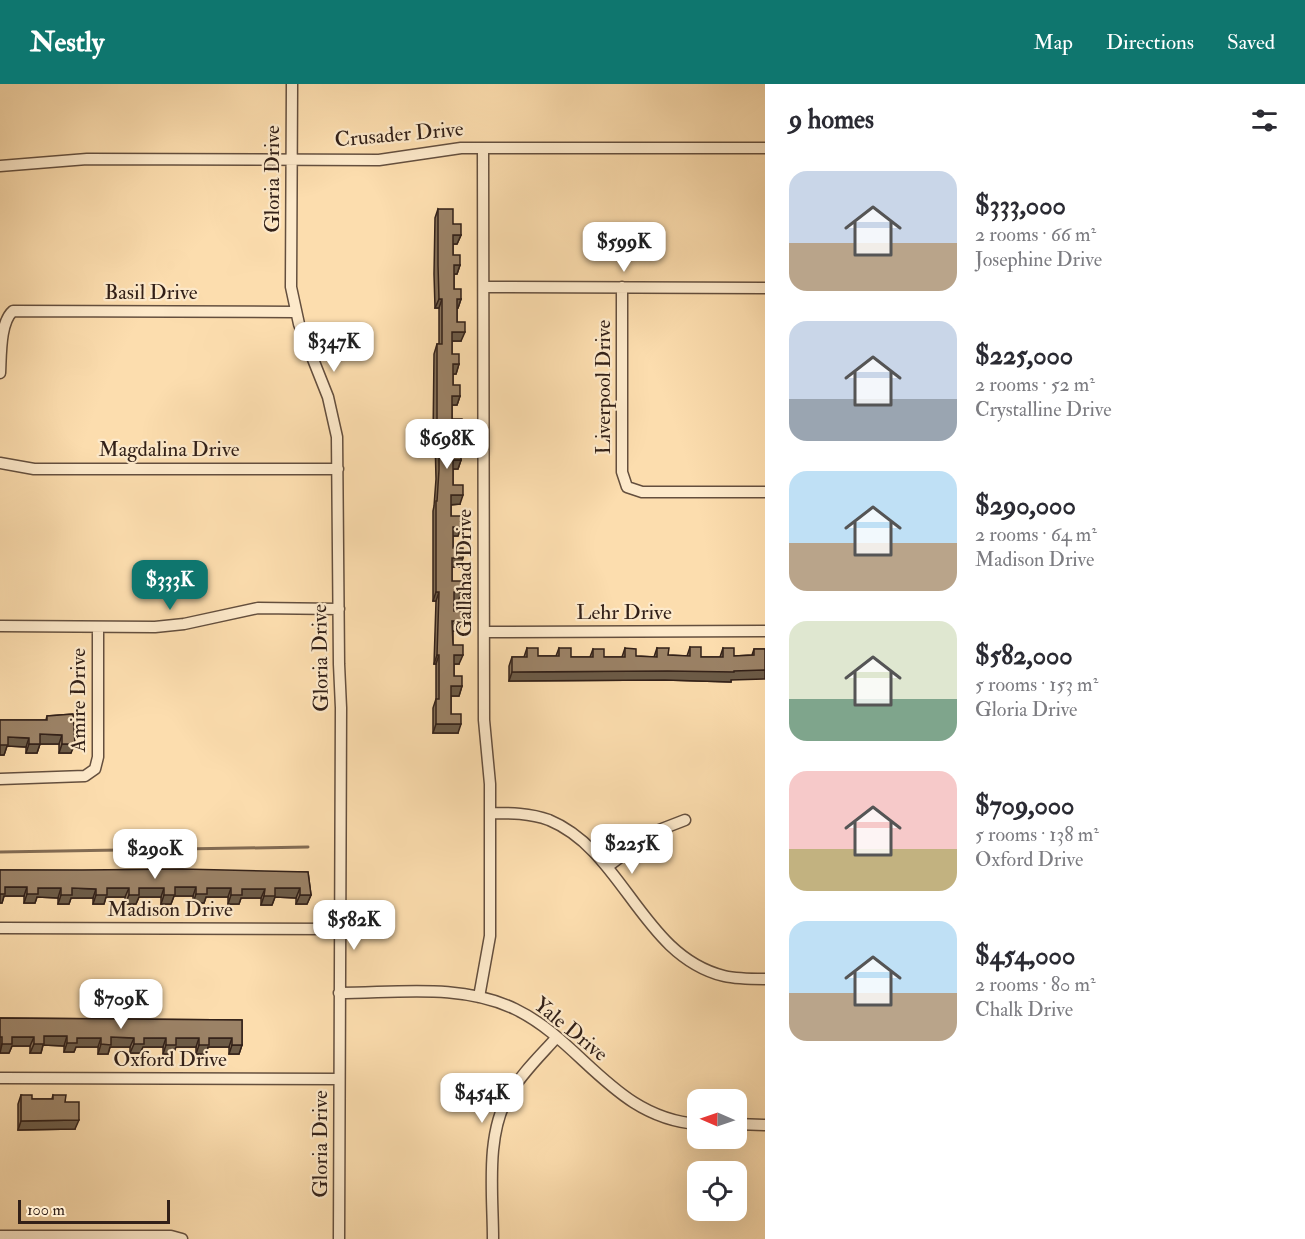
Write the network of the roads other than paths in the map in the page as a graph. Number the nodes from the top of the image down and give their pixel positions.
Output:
1 (292, 84) edge
2 (483, 148) junction
3 (765, 148) edge
4 (291, 160) junction
5 (0, 166) edge
6 (484, 287) junction
7 (622, 287) junction
8 (765, 288) edge
9 (296, 312) junction
10 (0, 373) edge
11 (0, 463) edge
12 (338, 469) junction
13 (765, 492) edge
14 (339, 609) junction
15 (0, 626) edge
16 (98, 627) junction
17 (765, 631) edge
18 (484, 632) junction
19 (0, 779) edge
20 (490, 813) junction
21 (685, 820) dead end
22 (607, 867) junction
23 (0, 928) edge
24 (339, 928) junction
25 (765, 979) edge
26 (339, 993) junction
27 (479, 997) junction
28 (556, 1038) junction
29 (0, 1078) edge
30 (339, 1079) junction
31 (687, 1122) edge
32 (747, 1125) edge
33 (765, 1125) edge
34 (0, 1236) edge
35 (182, 1239) edge
36 (339, 1239) edge
37 (493, 1239) edge

1 - 4 street, Gloria Drive
2 - 3 street, Crusader Drive
2 - 4 street, Crusader Drive
2 - 6 street, Gallahad Drive
4 - 5 street, Crusader Drive
4 - 9 street, Gloria Drive
6 - 7 street
6 - 18 street, Gallahad Drive
7 - 8 street
7 - 13 street, Liverpool Drive
9 - 10 street, Basil Drive
9 - 12 street, Gloria Drive
11 - 12 street, Magdalina Drive
12 - 14 street, Gloria Drive
14 - 16 street
14 - 24 street, Gloria Drive
15 - 16 street
16 - 19 street, Amire Drive
17 - 18 street, Lehr Drive
18 - 20 street, Gallahad Drive
20 - 22 street
20 - 27 street, Gallahad Drive
21 - 22 street
22 - 25 street
23 - 24 street, Madison Drive
24 - 26 street, Gloria Drive
26 - 27 street, Yale Drive
26 - 30 street, Gloria Drive
27 - 28 street, Yale Drive
28 - 31 street, Yale Drive
28 - 37 street
29 - 30 street, Oxford Drive
30 - 36 street, Gloria Drive
32 - 33 street
34 - 35 street

